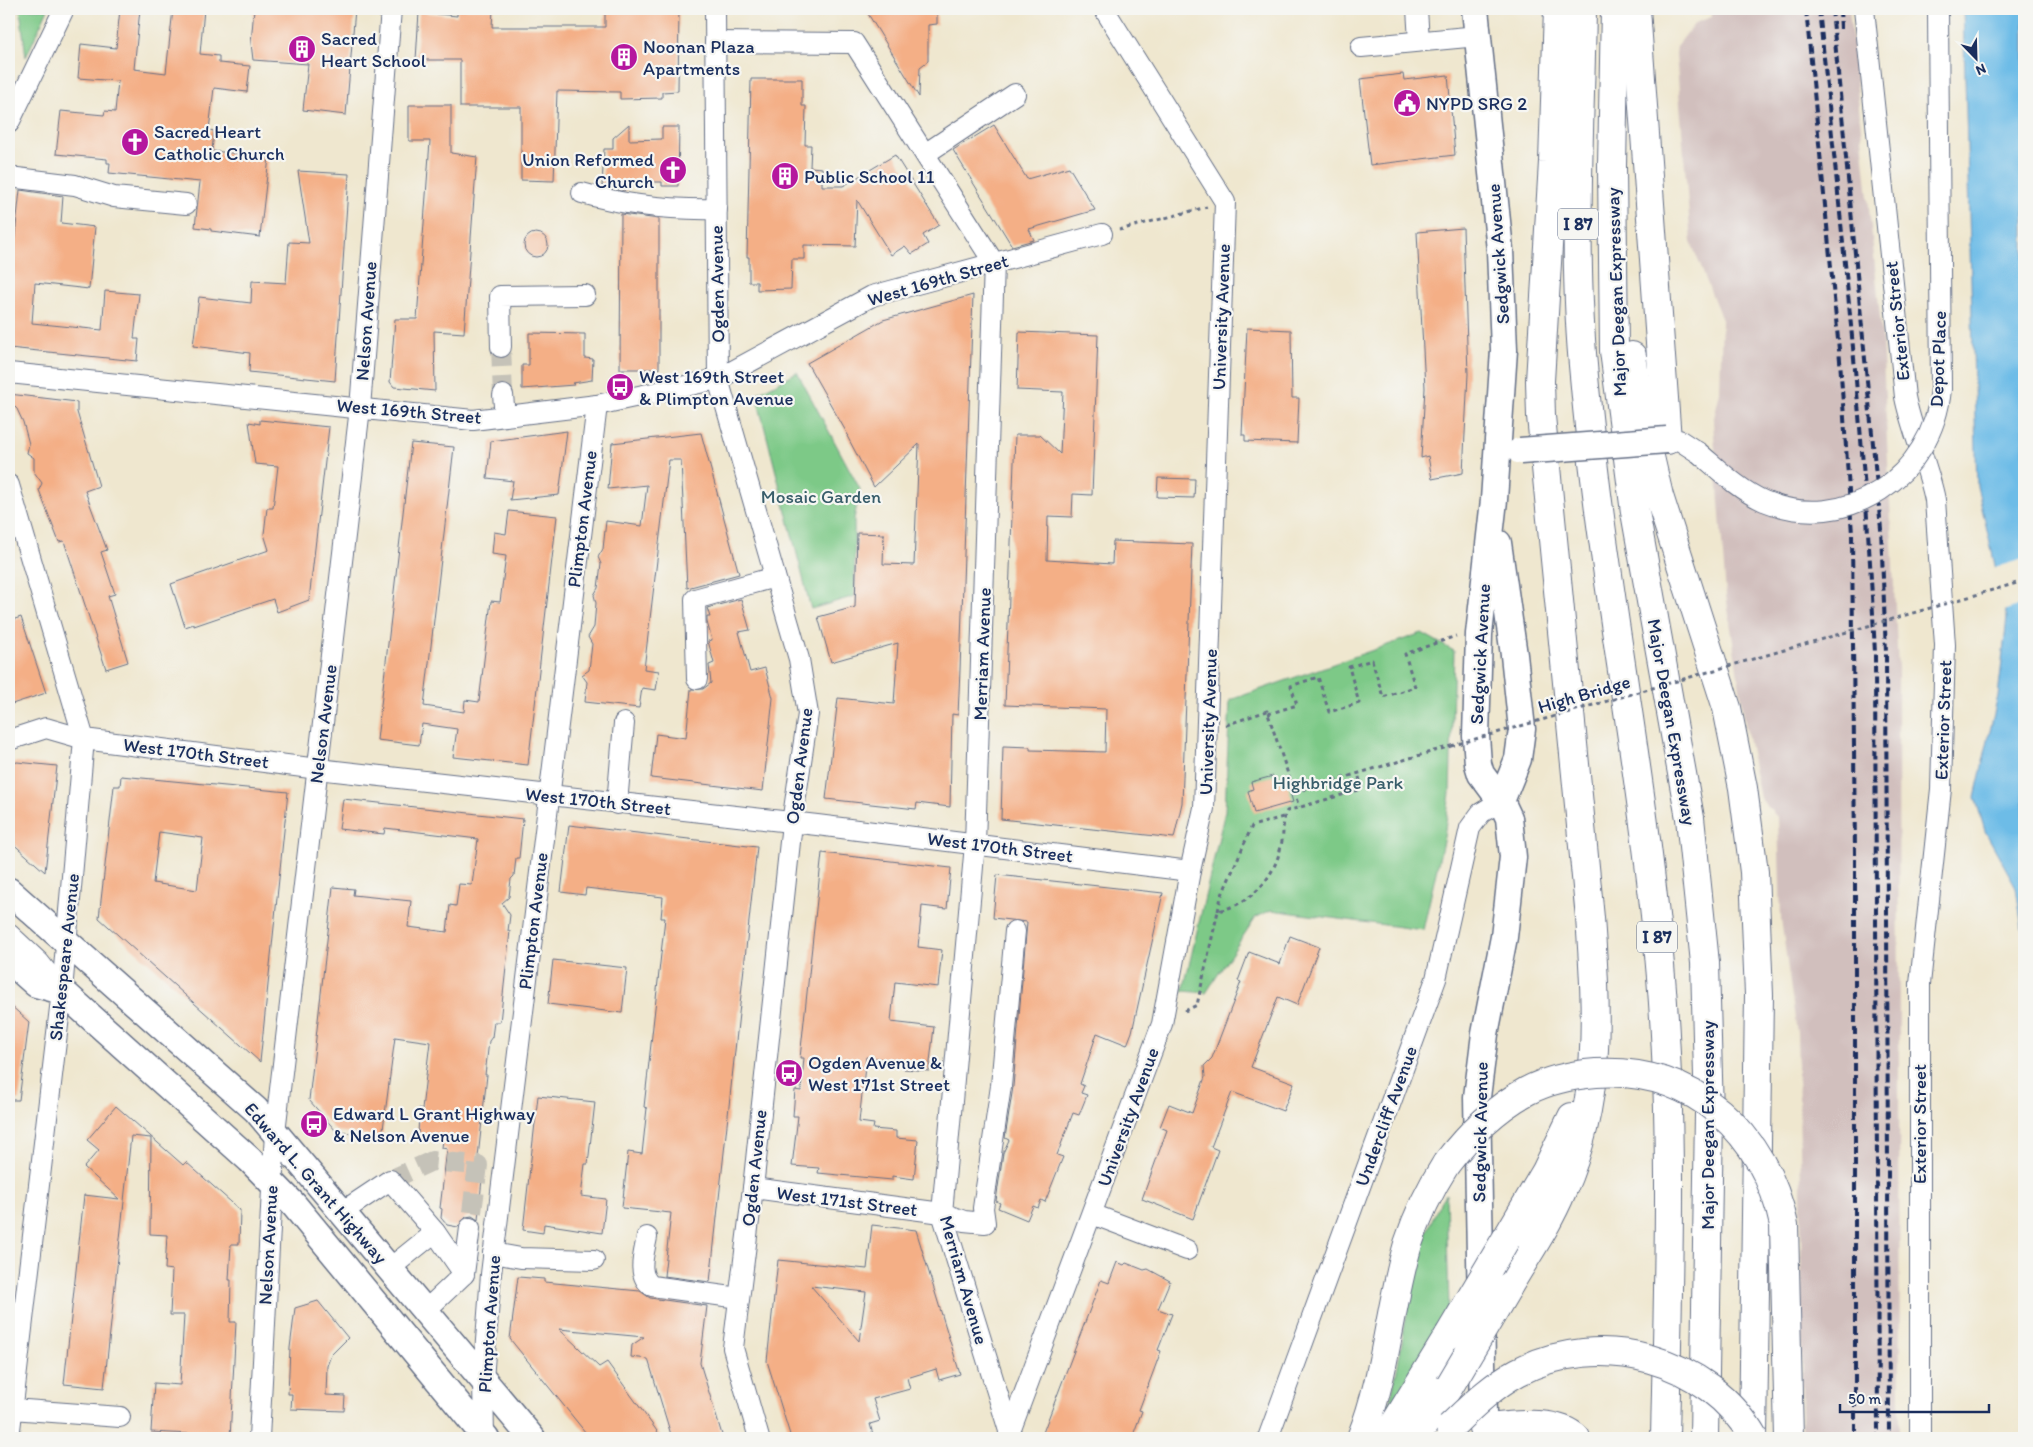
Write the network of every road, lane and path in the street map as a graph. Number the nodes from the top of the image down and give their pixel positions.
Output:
1 (64, 9) edge
2 (391, 9) edge
3 (715, 9) edge
4 (1104, 9) edge
5 (1417, 9) edge
6 (1475, 9) edge
7 (1558, 9) edge
8 (1582, 9) edge
9 (1615, 9) edge
10 (1636, 9) edge
11 (1864, 9) edge
12 (1938, 9) edge
13 (1478, 36) junction
14 (1419, 41) junction
15 (715, 42) junction
16 (1361, 47) dead end
17 (1015, 94) dead end
18 (9, 123) edge
19 (925, 154) junction
20 (9, 177) edge
21 (582, 193) dead end
22 (1224, 202) junction
23 (186, 204) dead end
24 (717, 209) junction
25 (1102, 234) joint
26 (1613, 241) junction
27 (994, 263) junction
28 (585, 295) dead end
29 (501, 347) tunnel mouth
30 (9, 373) edge
31 (718, 380) junction
32 (503, 395) tunnel mouth
33 (597, 405) junction
34 (360, 408) junction
35 (505, 416) junction
36 (1667, 440) junction
37 (1509, 452) junction
38 (9, 485) edge
39 (1494, 500) junction
40 (775, 577) junction
41 (2024, 581) edge
42 (1459, 635) dead end
43 (697, 679) dead end
44 (1268, 714) junction
45 (624, 723) dead end
46 (1208, 731) junction
47 (84, 739) junction
48 (9, 740) edge
49 (318, 770) junction
50 (1358, 773) junction
51 (1295, 792) junction
52 (548, 796) junction
53 (1501, 801) junction
54 (617, 804) junction
55 (1299, 807) junction
56 (1284, 817) junction
57 (792, 823) junction
58 (976, 844) junction
59 (1190, 871) junction
60 (9, 892) edge
61 (1218, 911) junction
62 (1015, 931) dead end
63 (9, 934) edge
64 (67, 942) junction
65 (9, 960) edge
66 (62, 991) junction
67 (1594, 1008) junction
68 (1162, 1024) junction
69 (275, 1132) junction
70 (272, 1182) junction
71 (753, 1188) junction
72 (342, 1212) junction
73 (942, 1213) junction
74 (1092, 1214) junction
75 (470, 1228) tunnel mouth
76 (435, 1232) junction
77 (647, 1237) dead end
78 (1187, 1250) dead end
79 (493, 1253) junction
80 (594, 1260) dead end
81 (390, 1269) junction
82 (464, 1274) junction
83 (491, 1274) junction
84 (739, 1298) junction
85 (425, 1311) junction
86 (483, 1380) junction
87 (12, 1409) junction
88 (120, 1417) dead end
89 (1445, 1433) edge
90 (1483, 1433) edge
91 (1009, 1436) edge
92 (486, 1437) edge
93 (9, 1438) edge
94 (259, 1438) edge
95 (532, 1438) edge
96 (760, 1438) edge
97 (1268, 1438) edge
98 (1361, 1438) edge
99 (1386, 1438) edge
100 (1415, 1438) edge
101 (1576, 1438) edge
102 (1665, 1438) edge
103 (1704, 1438) edge
104 (1754, 1438) edge
105 (1789, 1438) edge
106 (1920, 1438) edge

1 - 18 street
2 - 34 street, Nelson Avenue
3 - 15 street, Ogden Avenue
4 - 22 street
5 - 14 street
6 - 13 main road, Sedgwick Avenue
7 - 67 highway
8 - 102 highway, Major Deegan Expressway / I 87
9 - 26 highway, Major Deegan Expressway / I 87
10 - 36 highway
11 - 106 street, Exterior Street
12 - 36 street, Depot Place, bridge
13 - 14 street
13 - 37 main road, Sedgwick Avenue
14 - 16 street
15 - 19 street
15 - 24 street, Ogden Avenue
17 - 19 street
19 - 27 street
20 - 23 street
21 - 24 street
22 - 25 path
22 - 46 street, University Avenue
24 - 31 street, Ogden Avenue
25 - 27 street, West 169th Street
26 - 103 highway, Major Deegan Expressway / I 87
26 - 104 highway
27 - 31 street, West 169th Street
27 - 58 street, Merriam Avenue
28 - 29 street
30 - 34 street, West 169th Street
31 - 33 street, West 169th Street
31 - 40 street, Ogden Avenue
32 - 35 street
33 - 35 street, West 169th Street
33 - 52 street, Plimpton Avenue
34 - 35 street, West 169th Street
34 - 49 street, Nelson Avenue
36 - 37 main road, Depot Place, bridge
37 - 39 main road, Sedgwick Avenue
38 - 47 street, Shakespeare Avenue
39 - 53 main road, Sedgwick Avenue
39 - 53 main road, Sedgwick Avenue
40 - 43 street
40 - 57 street, Ogden Avenue
41 - 50 path, High Bridge, bridge
42 - 44 path
44 - 46 path
44 - 51 path
45 - 54 street
46 - 59 street, University Avenue
47 - 48 street, West 170th Street
47 - 49 street, West 170th Street
47 - 64 street, Shakespeare Avenue
49 - 52 street, West 170th Street
49 - 69 street, Nelson Avenue
50 - 51 path, High Bridge
50 - 55 path
51 - 55 path
52 - 54 street, West 170th Street
52 - 79 street, Plimpton Avenue
53 - 90 main road, Sedgwick Avenue
53 - 97 street, Undercliff Avenue
54 - 57 street, West 170th Street
55 - 56 path
56 - 61 path
56 - 61 path
57 - 58 street, West 170th Street
57 - 71 street, Ogden Avenue
58 - 59 street, West 170th Street
58 - 73 street, Merriam Avenue
59 - 68 street, University Avenue
60 - 64 main road, Edward L. Grant Highway
61 - 68 path
62 - 73 street, West 171st Street
63 - 66 street, Edward L. Grant Highway
64 - 66 street, Shakespeare Avenue
64 - 69 main road, Edward L. Grant Highway
65 - 66 main road, Edward L. Grant Highway
66 - 70 main road, Edward L. Grant Highway
66 - 87 street, Shakespeare Avenue
67 - 99 highway, bridge
67 - 100 highway, bridge
68 - 74 street, University Avenue
69 - 70 street, Nelson Avenue
69 - 72 main road, Edward L. Grant Highway
70 - 92 main road, Edward L. Grant Highway
70 - 94 street, Nelson Avenue
71 - 73 street, West 171st Street
71 - 84 street, Ogden Avenue
72 - 76 street
72 - 81 main road, Edward L. Grant Highway
73 - 91 street, Merriam Avenue
74 - 78 street
74 - 91 street, University Avenue
75 - 82 street
76 - 81 street
76 - 82 street
77 - 84 street
79 - 80 street
79 - 83 street, Plimpton Avenue
81 - 85 main road, Edward L. Grant Highway
82 - 83 street
82 - 85 street
83 - 86 street, Plimpton Avenue
84 - 96 street, Ogden Avenue
85 - 86 main road, Edward L. Grant Highway
86 - 92 street, Plimpton Avenue
86 - 95 main road, Edward L. Grant Highway
87 - 88 street
87 - 93 street, Shakespeare Avenue
89 - 104 highway, bridge
90 - 101 highway
98 - 105 highway, bridge

